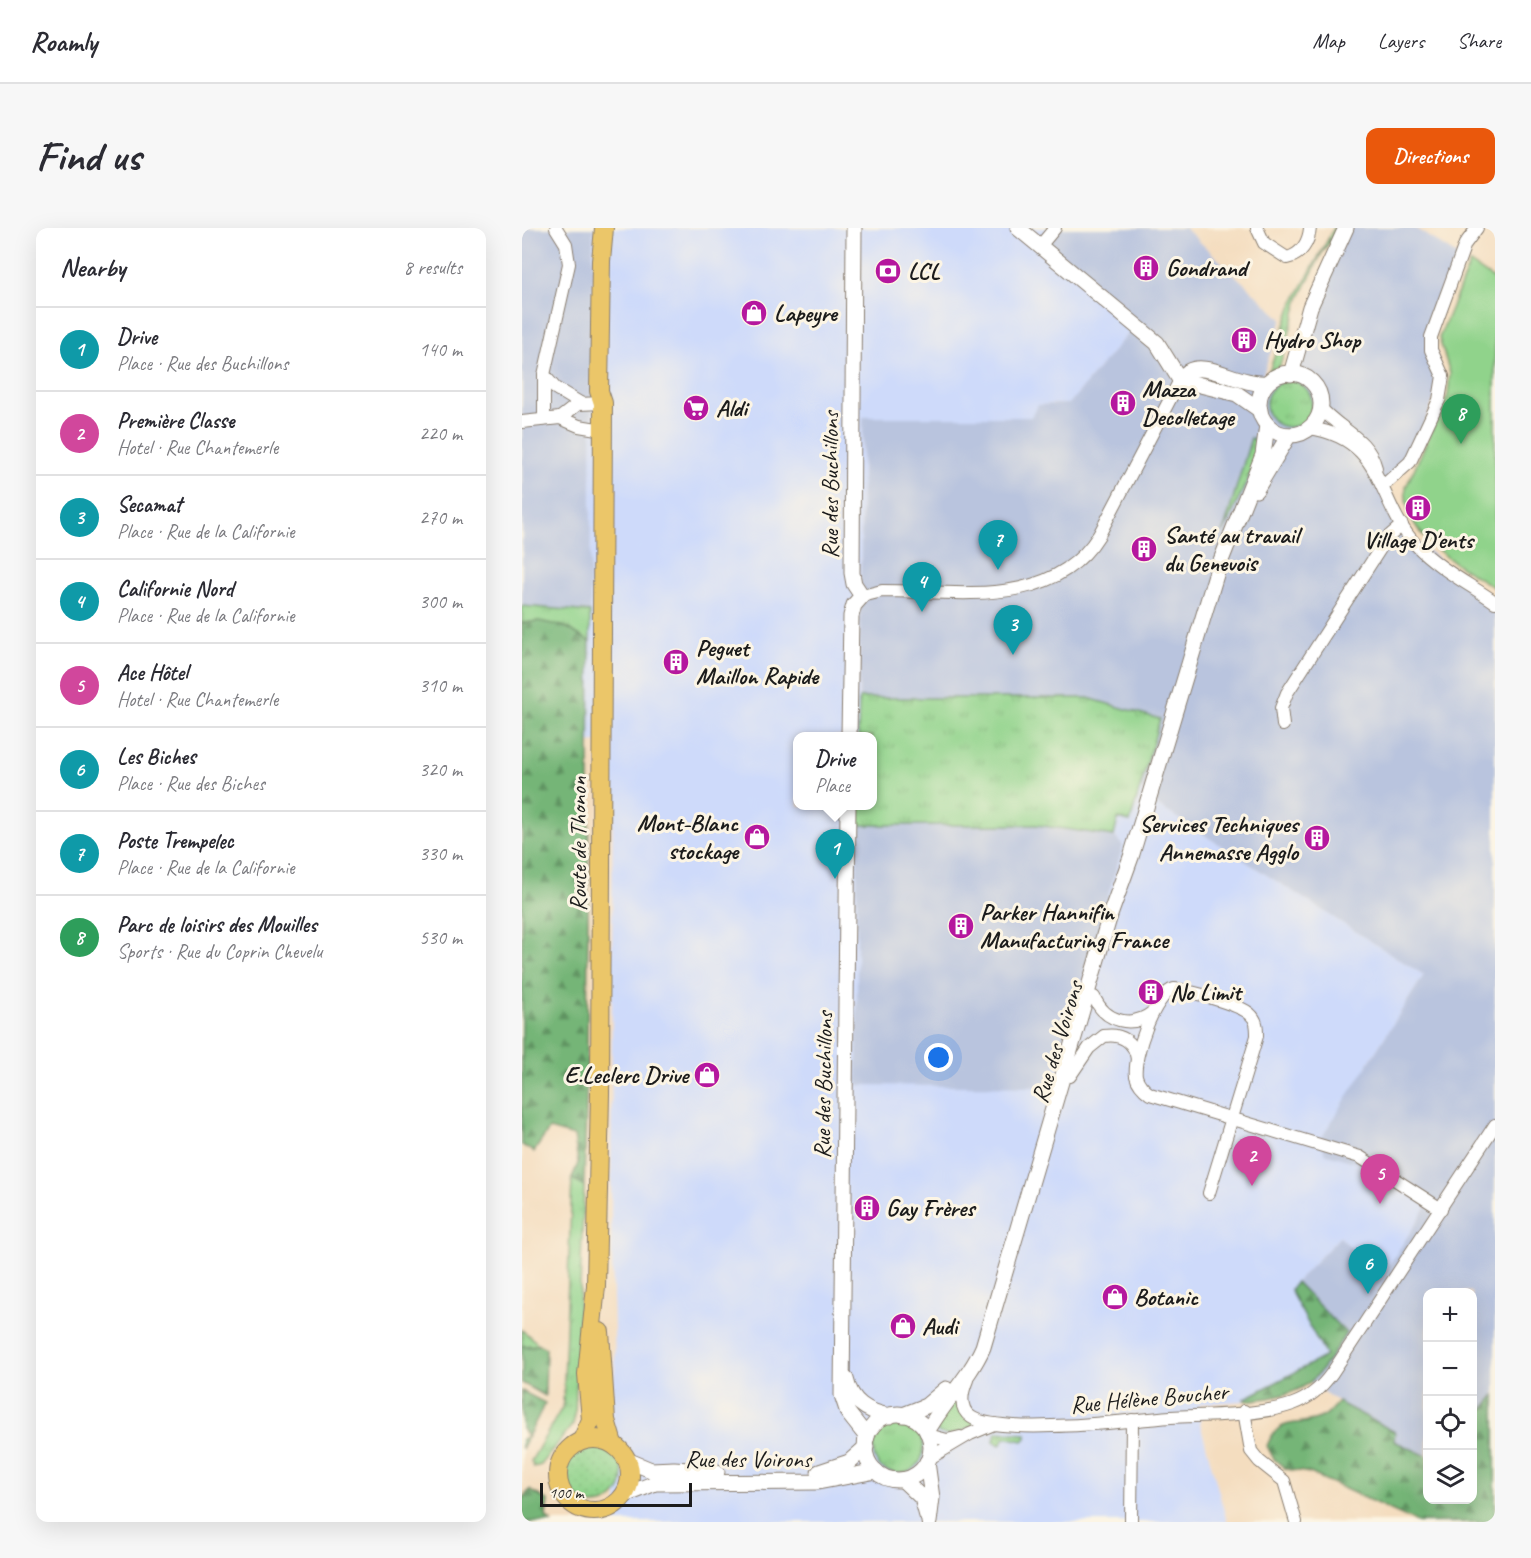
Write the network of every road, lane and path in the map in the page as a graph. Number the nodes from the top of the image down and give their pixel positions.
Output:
1 (556, 228) edge
2 (604, 228) edge
3 (615, 228) edge
4 (854, 228) edge
5 (1018, 228) edge
6 (1055, 228) edge
7 (1257, 228) edge
8 (1310, 228) edge
9 (1346, 228) edge
10 (1353, 228) edge
11 (1477, 228) edge
12 (1040, 246) junction
13 (1336, 250) junction
14 (1291, 374) junction
15 (544, 375) junction
16 (1180, 380) junction
17 (1267, 383) junction
18 (580, 403) junction
19 (603, 403) junction
20 (1320, 407) junction
21 (1260, 410) junction
22 (544, 418) junction
23 (560, 418) junction
24 (522, 422) edge
25 (1267, 425) junction
26 (1309, 428) junction
27 (603, 430) junction
28 (1289, 435) junction
29 (1381, 480) junction
30 (1402, 525) junction
31 (1235, 526) junction
32 (862, 596) junction
33 (1495, 602) edge
34 (1283, 725) dead end
35 (849, 732) edge
36 (848, 810) edge
37 (1131, 857) junction
38 (1094, 997) junction
39 (1153, 1012) junction
40 (1137, 1059) junction
41 (1070, 1076) junction
42 (1232, 1119) junction
43 (1495, 1125) edge
44 (1209, 1193) dead end
45 (1026, 1203) junction
46 (1441, 1209) junction
47 (596, 1286) junction
48 (990, 1322) junction
49 (843, 1365) junction
50 (973, 1366) junction
51 (1244, 1411) junction
52 (897, 1415) junction
53 (1132, 1420) junction
54 (1001, 1424) junction
55 (928, 1434) junction
56 (970, 1434) junction
57 (582, 1440) junction
58 (866, 1442) junction
59 (613, 1444) junction
60 (627, 1460) junction
61 (928, 1461) junction
62 (876, 1471) junction
63 (903, 1480) junction
64 (623, 1496) junction
65 (581, 1515) edge
66 (605, 1515) edge
67 (928, 1522) edge
68 (1131, 1522) edge
69 (1296, 1522) edge

1 - 15 street
2 - 19 main road, Route de Thonon
3 - 19 main road, Route de Thonon
4 - 32 street, Rue des Buchillons
5 - 12 street
6 - 12 street
7 - 8 street
9 - 13 street
10 - 13 street
11 - 29 street
12 - 16 street
13 - 14 street
14 - 17 street
14 - 20 street
15 - 18 street
15 - 22 street
16 - 17 street
16 - 21 street
16 - 32 street
17 - 21 street
18 - 19 street
18 - 23 street
19 - 27 main road, Route de Thonon
20 - 26 street
20 - 29 street
21 - 25 street
22 - 23 street
22 - 24 street
23 - 27 street
25 - 28 street
25 - 31 street, Rue des Voirons
26 - 28 street
26 - 29 street
27 - 47 main road, Route de Thonon
28 - 31 street, Rue des Voirons
29 - 30 street
30 - 33 street
30 - 34 street
31 - 37 street, Rue des Voirons
32 - 35 street
36 - 49 street, Rue des Buchillons
37 - 38 street, Rue des Voirons
37 - 45 street, Rue des Voirons
38 - 39 street
38 - 41 street, Rue des Voirons
39 - 40 street
39 - 42 street
40 - 41 street
40 - 42 street
41 - 45 street, Rue des Voirons
42 - 44 street
42 - 46 street
43 - 46 street
45 - 48 street, Rue des Voirons
46 - 51 street
47 - 57 main road, Route de Thonon
47 - 59 main road, Route de Thonon
48 - 50 street, Rue des Voirons
48 - 52 street, Rue des Voirons
49 - 52 street, Rue des Buchillons
49 - 58 street, Rue des Buchillons
50 - 54 street, Rue Hélène Boucher
50 - 55 street, Rue des Voirons
51 - 53 street, Rue Hélène Boucher
51 - 69 street, Rue Hélène Boucher
52 - 55 street
52 - 58 street
53 - 54 street, Rue Hélène Boucher
53 - 68 street
54 - 56 street, Rue Hélène Boucher
55 - 56 street, Rue Hélène Boucher
55 - 61 street
56 - 61 street, Rue Hélène Boucher
57 - 59 main road
57 - 65 main road
58 - 60 street, Rue des Voirons
58 - 62 street
59 - 60 main road
60 - 64 main road
61 - 63 street
61 - 67 street
62 - 63 street
62 - 64 street, Rue des Voirons
63 - 67 street
64 - 66 main road
65 - 66 main road

